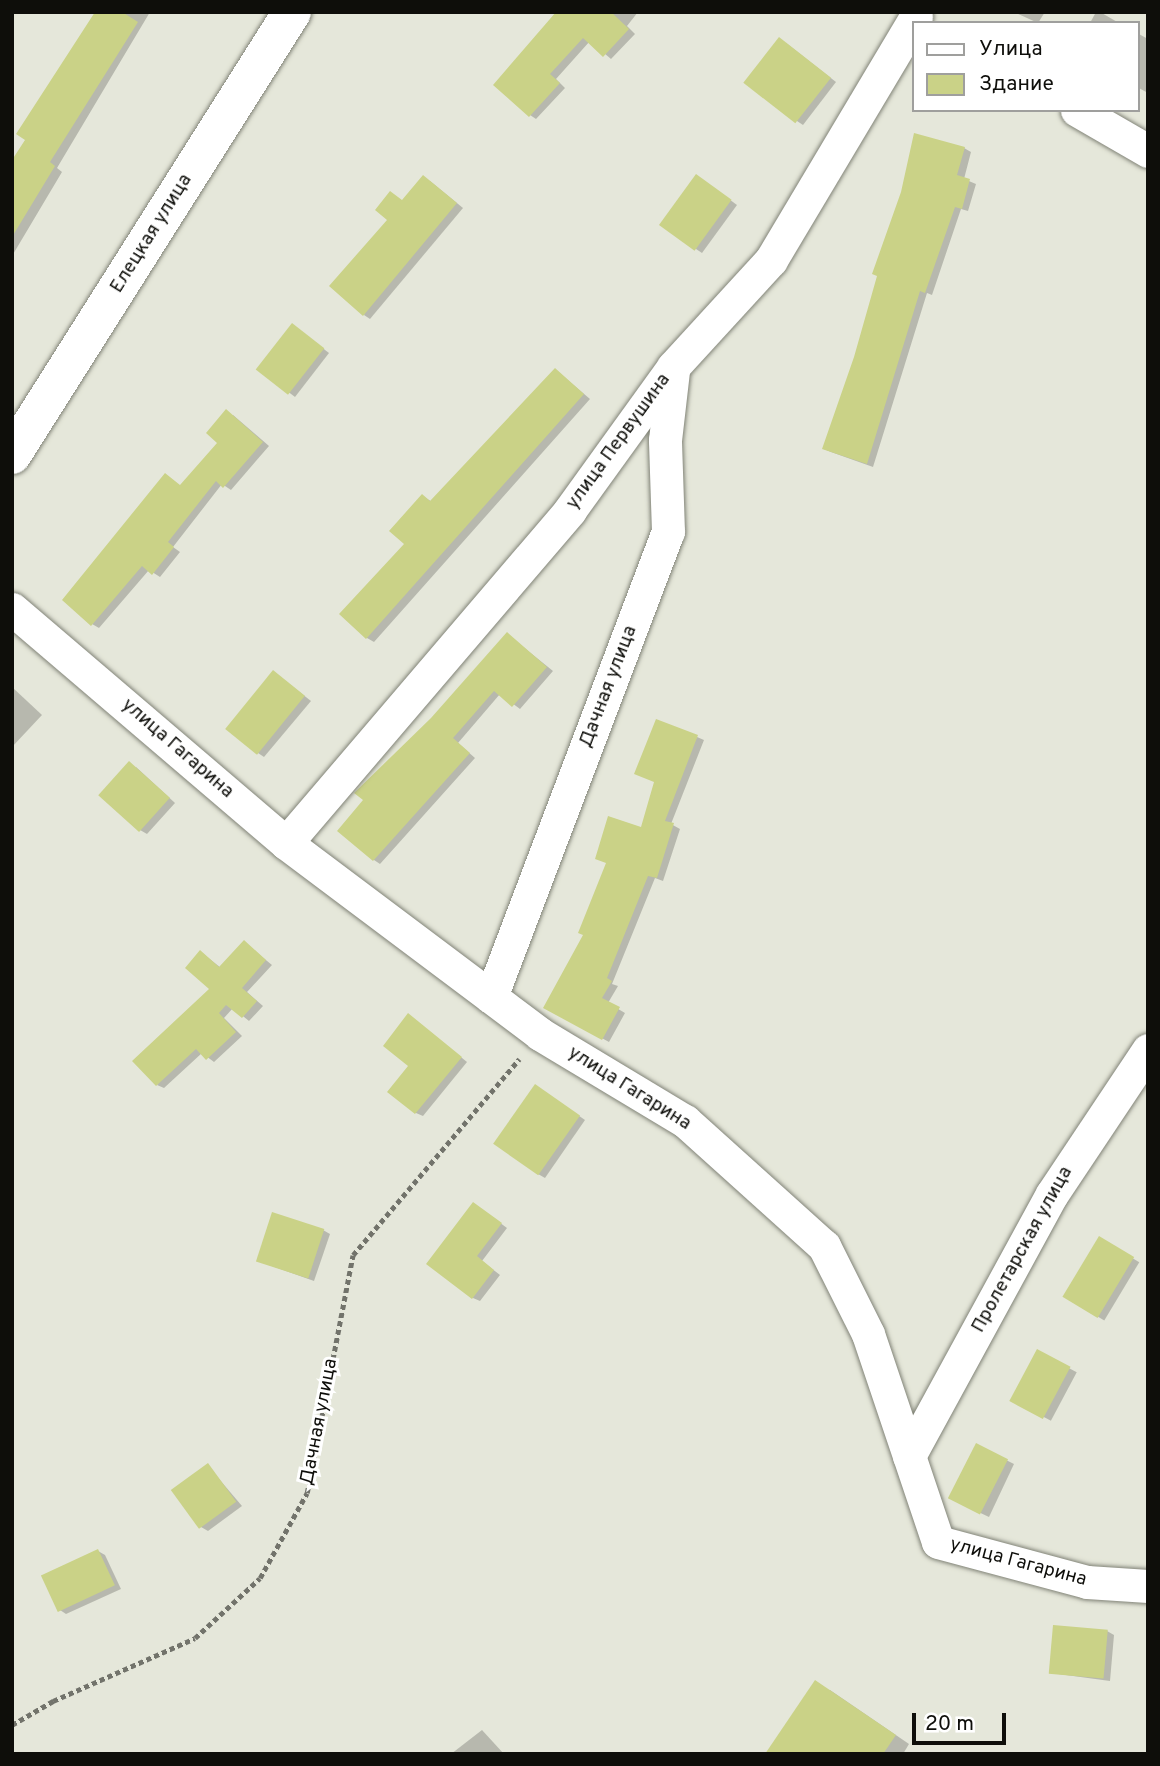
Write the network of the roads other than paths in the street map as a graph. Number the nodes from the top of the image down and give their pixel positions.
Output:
1 (292, 12) edge
2 (912, 25) edge
3 (1080, 112) edge
4 (1148, 151) edge
5 (673, 367) junction
6 (12, 455) edge
7 (12, 608) edge
8 (286, 843) junction
9 (491, 997) junction
10 (1148, 1050) edge
11 (909, 1456) junction
12 (1148, 1586) edge

1 - 6 main road, Елецкая улица
2 - 5 street, улица Первушина
3 - 4 street
5 - 8 street, улица Первушина
5 - 9 street, Дачная улица
7 - 8 street, улица Гагарина
8 - 9 street, улица Гагарина
9 - 11 street, улица Гагарина
10 - 11 street, Пролетарская улица
11 - 12 street, улица Гагарина

